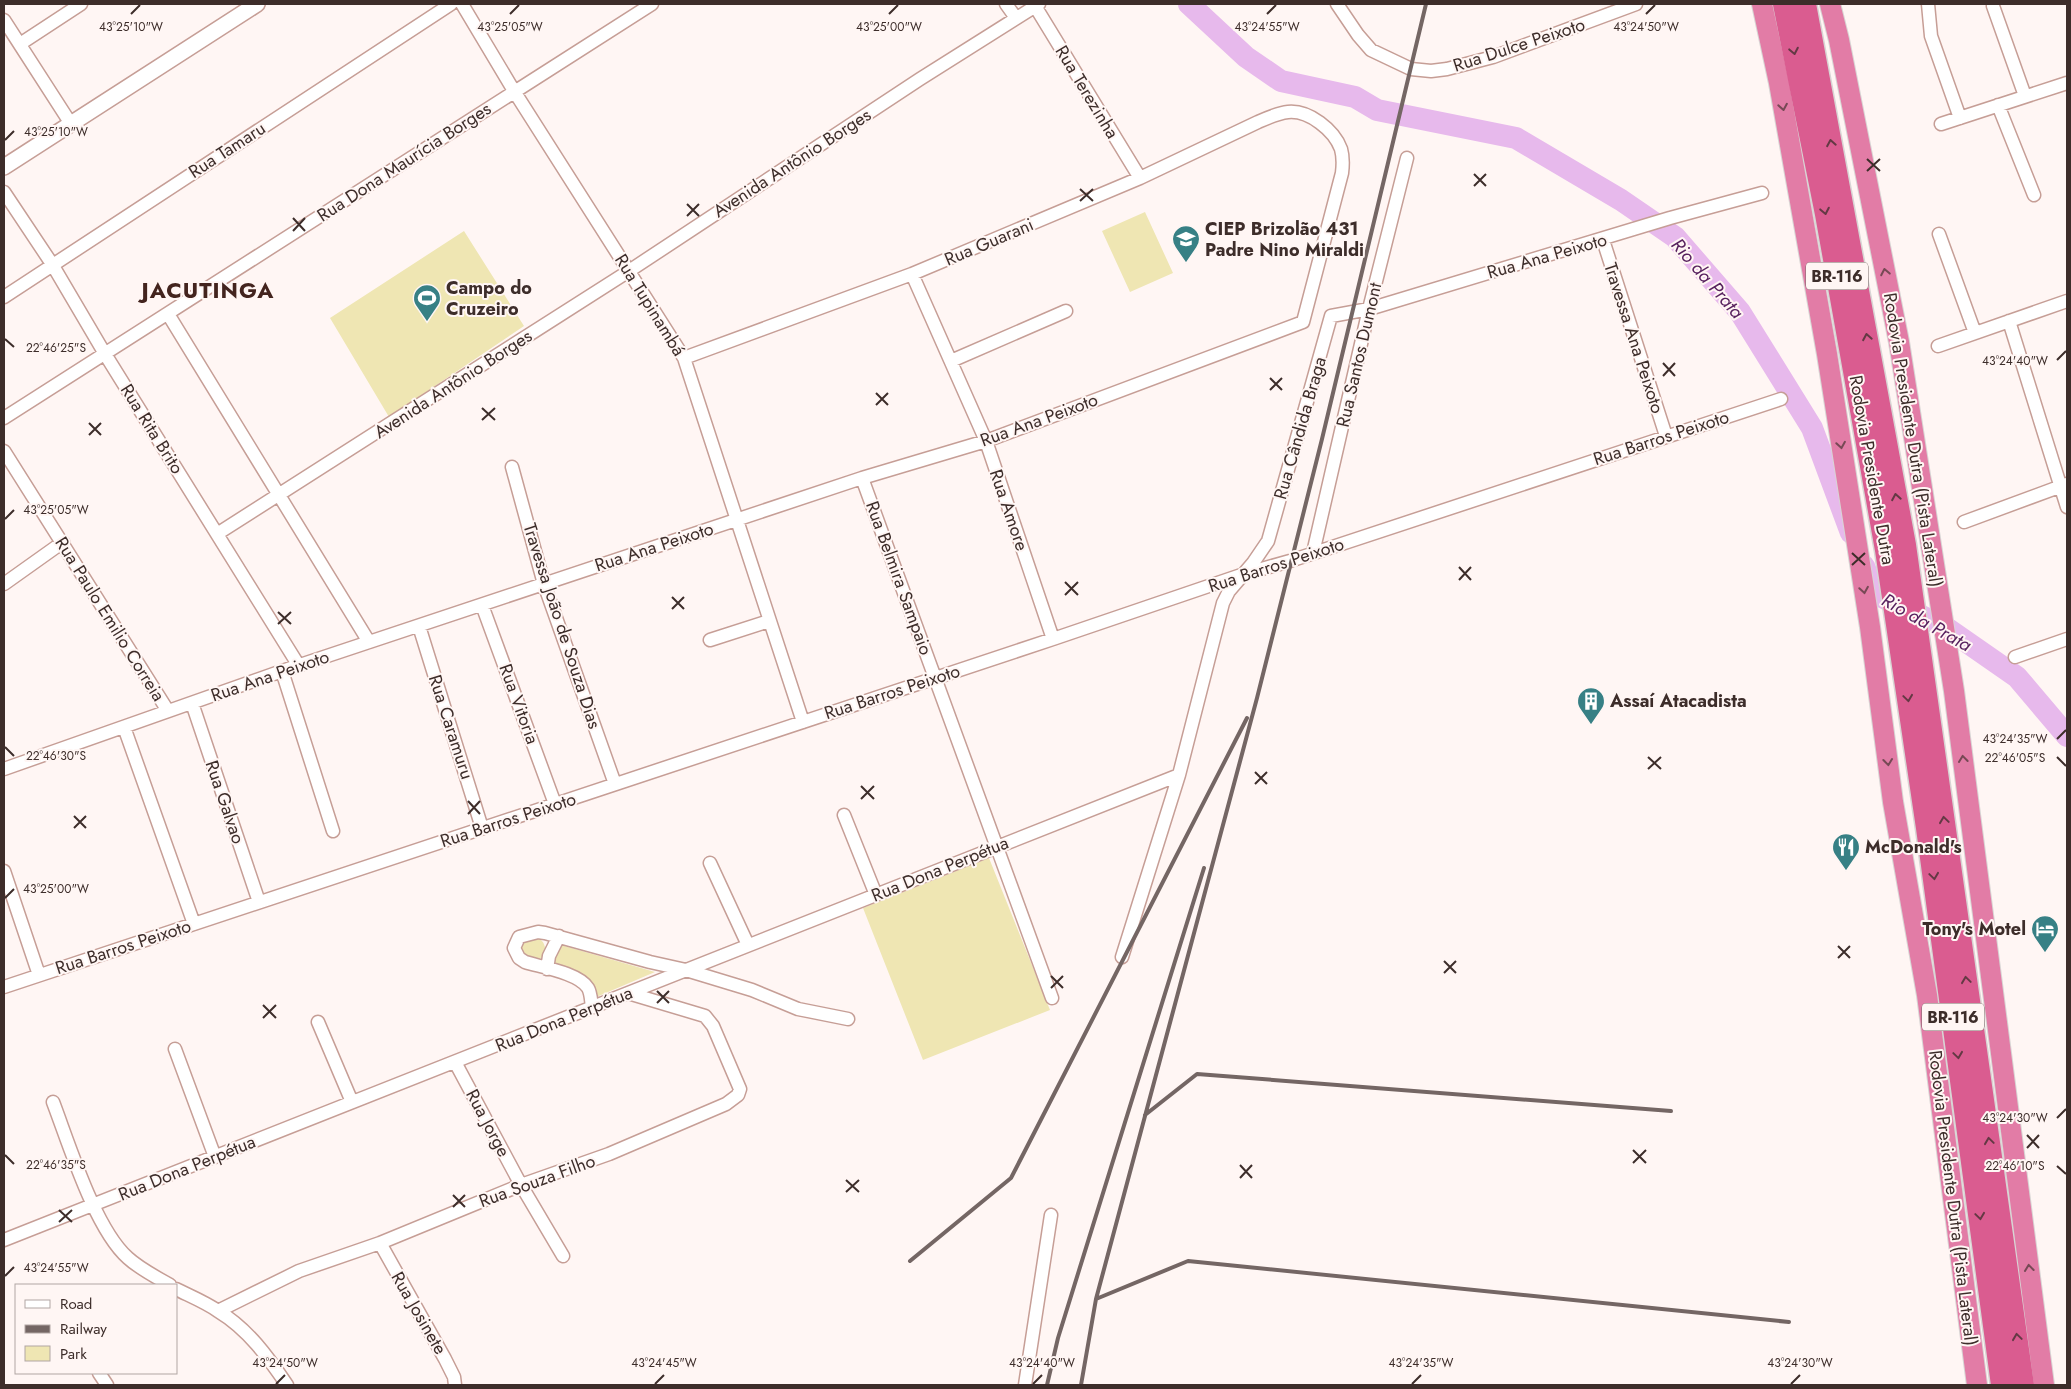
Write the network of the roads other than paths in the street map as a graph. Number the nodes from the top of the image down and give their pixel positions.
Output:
1 (81, 4) edge
2 (257, 4) edge
3 (451, 4) edge
4 (462, 4) edge
5 (652, 4) edge
6 (1006, 4) edge
7 (1337, 4) edge
8 (1636, 4) edge
9 (1805, 4) edge
10 (1830, 4) edge
11 (1928, 4) edge
12 (1037, 5) edge
13 (1768, 5) edge
14 (1993, 6) dead end
15 (1016, 18) junction
16 (4, 20) edge
17 (20, 44) junction
18 (2067, 83) edge
19 (514, 91) junction
20 (2026, 96) junction
21 (1998, 105) junction
22 (1960, 118) junction
23 (72, 124) junction
24 (1940, 124) dead end
25 (1407, 158) dead end
26 (4, 167) edge
27 (1140, 178) junction
28 (4, 192) edge
29 (1762, 193) dead end
30 (2034, 194) dead end
31 (1940, 234) dead end
32 (1602, 240) junction
33 (52, 264) junction
34 (629, 271) junction
35 (912, 274) junction
36 (4, 297) edge
37 (2067, 301) edge
38 (1369, 308) junction
39 (1066, 311) dead end
40 (168, 314) junction
41 (1331, 316) joint
42 (2010, 321) junction
43 (1303, 322) joint
44 (1975, 333) junction
45 (1938, 346) dead end
46 (105, 354) junction
47 (684, 358) junction
48 (951, 361) junction
49 (1781, 399) dead end
50 (4, 418) edge
51 (1666, 436) junction
52 (986, 441) junction
53 (4, 450) edge
54 (512, 467) dead end
55 (862, 478) junction
56 (2064, 485) edge
57 (278, 495) junction
58 (2067, 507) edge
59 (736, 520) junction
60 (1964, 522) dead end
61 (217, 534) junction
62 (63, 542) junction
63 (1896, 547) junction
64 (1313, 553) junction
65 (1244, 574) junction
66 (4, 584) edge
67 (544, 584) junction
68 (482, 605) junction
69 (769, 621) junction
70 (418, 626) junction
71 (1053, 639) junction
72 (2067, 639) edge
73 (710, 640) dead end
74 (369, 642) junction
75 (1910, 651) junction
76 (2015, 656) dead end
77 (299, 666) junction
78 (282, 671) junction
79 (936, 678) junction
80 (192, 703) junction
81 (168, 711) junction
82 (803, 722) junction
83 (124, 726) junction
84 (4, 769) edge
85 (1179, 775) junction
86 (615, 784) junction
87 (555, 804) junction
88 (844, 815) dead end
89 (482, 828) junction
90 (333, 831) dead end
91 (998, 846) junction
92 (710, 863) dead end
93 (4, 871) edge
94 (876, 895) junction
95 (259, 902) junction
96 (194, 924) junction
97 (559, 936) junction
98 (748, 945) junction
99 (1122, 957) dead end
100 (547, 969) junction
101 (686, 970) junction
102 (39, 975) junction
103 (4, 987) edge
104 (628, 993) junction
105 (1052, 998) dead end
106 (592, 1007) junction
107 (848, 1019) dead end
108 (318, 1022) dead end
109 (175, 1049) dead end
110 (455, 1062) junction
111 (53, 1102) dead end
112 (352, 1102) junction
113 (215, 1157) junction
114 (520, 1185) junction
115 (93, 1205) junction
116 (1050, 1215) dead end
117 (4, 1240) edge
118 (380, 1243) junction
119 (563, 1256) dead end
120 (168, 1284) edge
121 (178, 1290) edge
122 (218, 1311) junction
123 (100, 1374) edge
124 (107, 1385) edge
125 (286, 1385) edge
126 (455, 1385) edge
127 (1025, 1385) edge
128 (1977, 1385) edge
129 (2002, 1385) edge
130 (2023, 1385) edge
131 (2044, 1385) edge

1 - 17 street
2 - 23 street
3 - 33 street, Rua Tamaru
4 - 19 street, Rua Tupinambá
5 - 19 street, Rua Dona Maurícia Borges
6 - 15 street
7 - 8 street, Rua Dulce Peixoto
63 -> 9 highway, Rodovia Presidente Dutra / BR-116
131 -> 10 highway, Rodovia Presidente Dutra (Pista Lateral) / BR-116
11 - 22 street
12 - 15 street, Avenida Antônio Borges
12 - 27 street, Rua Terezinha
13 -> 63 highway, Rodovia Presidente Dutra / BR-116
13 -> 128 highway, Rodovia Presidente Dutra (Pista Lateral) / BR-116
14 - 20 street
15 - 34 street, Avenida Antônio Borges
16 - 17 street
17 - 23 street
18 - 20 street
19 - 34 street, Rua Tupinambá
19 - 40 street, Rua Dona Maurícia Borges
20 - 21 street
21 - 22 street
21 - 30 street
22 - 24 street
23 - 26 street
25 - 38 street, Rua Santos Dumont
27 - 35 street, Rua Guarani
27 - 43 street, Rua Guarani
28 - 33 street, Rua Rita Brito
29 - 32 street, Rua Ana Peixoto
31 - 44 street
32 - 38 street, Rua Ana Peixoto
32 - 51 street, Travessa Ana Peixoto
33 - 36 street, Rua Tamaru
33 - 46 street, Rua Rita Brito
34 - 47 street, Rua Tupinambá
34 - 57 street, Avenida Antônio Borges
35 - 47 street, Rua Guarani
35 - 48 street, Rua Amore
37 - 42 street
38 - 41 street, Rua Ana Peixoto
38 - 64 street, Rua Santos Dumont
39 - 48 street
40 - 46 street, Rua Dona Maurícia Borges
40 - 57 street
41 - 65 street, Rua Cândida Braga
42 - 44 street
42 - 56 street
43 - 52 street, Rua Ana Peixoto
44 - 45 street
46 - 50 street, Rua Dona Maurícia Borges
46 - 61 street, Rua Rita Brito
47 - 59 street, Rua Tupinambá
48 - 52 street, Rua Amore
49 - 51 street, Rua Barros Peixoto
51 - 64 street, Rua Barros Peixoto
52 - 55 street, Rua Ana Peixoto
52 - 71 street, Rua Amore
53 - 62 street, Rua Paulo Emilio Correia
54 - 67 street, Travessa João de Souza Dias
55 - 59 street, Rua Ana Peixoto
55 - 79 street, Rua Belmira Sampaio
56 - 58 street
56 - 60 street
57 - 61 street, Avenida Antônio Borges
57 - 74 street
59 - 67 street, Rua Ana Peixoto
59 - 69 street, Rua Tupinambá
61 - 77 street, Rua Rita Brito
62 - 66 street
62 - 81 street, Rua Paulo Emilio Correia
63 - 75 highway, Rodovia Presidente Dutra / BR-116
64 - 65 street, Rua Barros Peixoto
65 - 71 street, Rua Barros Peixoto
65 - 85 street
67 - 68 street, Rua Ana Peixoto
67 - 86 street, Travessa João de Souza Dias
68 - 70 street, Rua Ana Peixoto
68 - 87 street, Rua Vitoria
69 - 73 street
69 - 82 street, Rua Tupinambá
70 - 74 street, Rua Ana Peixoto
70 - 89 street, Rua Caramuru
71 - 79 street, Rua Barros Peixoto
72 - 76 street
74 - 77 street, Rua Ana Peixoto
75 -> 129 highway, Rodovia Presidente Dutra / BR-116
130 -> 75 highway, Rodovia Presidente Dutra / BR-116
77 - 78 street, Rua Ana Peixoto
78 - 80 street, Rua Ana Peixoto
78 - 90 street
79 - 82 street, Rua Barros Peixoto
79 - 91 street, Rua Belmira Sampaio
80 - 81 street, Rua Ana Peixoto
80 - 95 street, Rua Galvao
81 - 83 street, Rua Ana Peixoto
82 - 86 street, Rua Barros Peixoto
83 - 84 street, Rua Ana Peixoto
83 - 96 street
85 - 91 street, Rua Dona Perpétua
85 - 99 street
86 - 87 street, Rua Barros Peixoto
87 - 89 street, Rua Barros Peixoto
88 - 94 street
89 - 95 street, Rua Barros Peixoto
91 - 94 street, Rua Dona Perpétua
91 - 105 street, Rua Belmira Sampaio
92 - 98 street
93 - 102 street
94 - 98 street, Rua Dona Perpétua
95 - 96 street, Rua Barros Peixoto
96 - 102 street, Rua Barros Peixoto
97 - 100 street
97 - 100 street
97 - 101 street
98 - 101 street, Rua Dona Perpétua
100 - 106 street
101 - 104 street, Rua Dona Perpétua
101 - 107 street
102 - 103 street, Rua Barros Peixoto
104 - 106 street, Rua Dona Perpétua
104 - 114 street, Rua Souza Filho
106 - 110 street, Rua Dona Perpétua
108 - 112 street
109 - 113 street
110 - 112 street, Rua Dona Perpétua
110 - 114 street, Rua Jorge
111 - 115 street
112 - 113 street, Rua Dona Perpétua
113 - 115 street, Rua Dona Perpétua
114 - 118 street, Rua Souza Filho
114 - 119 street, Rua Jorge
115 - 117 street, Rua Dona Perpétua
115 - 120 street
116 - 127 street
118 - 122 street, Rua Souza Filho
118 - 126 street, Rua Josinete
121 - 122 street
122 - 125 street
123 - 124 street

